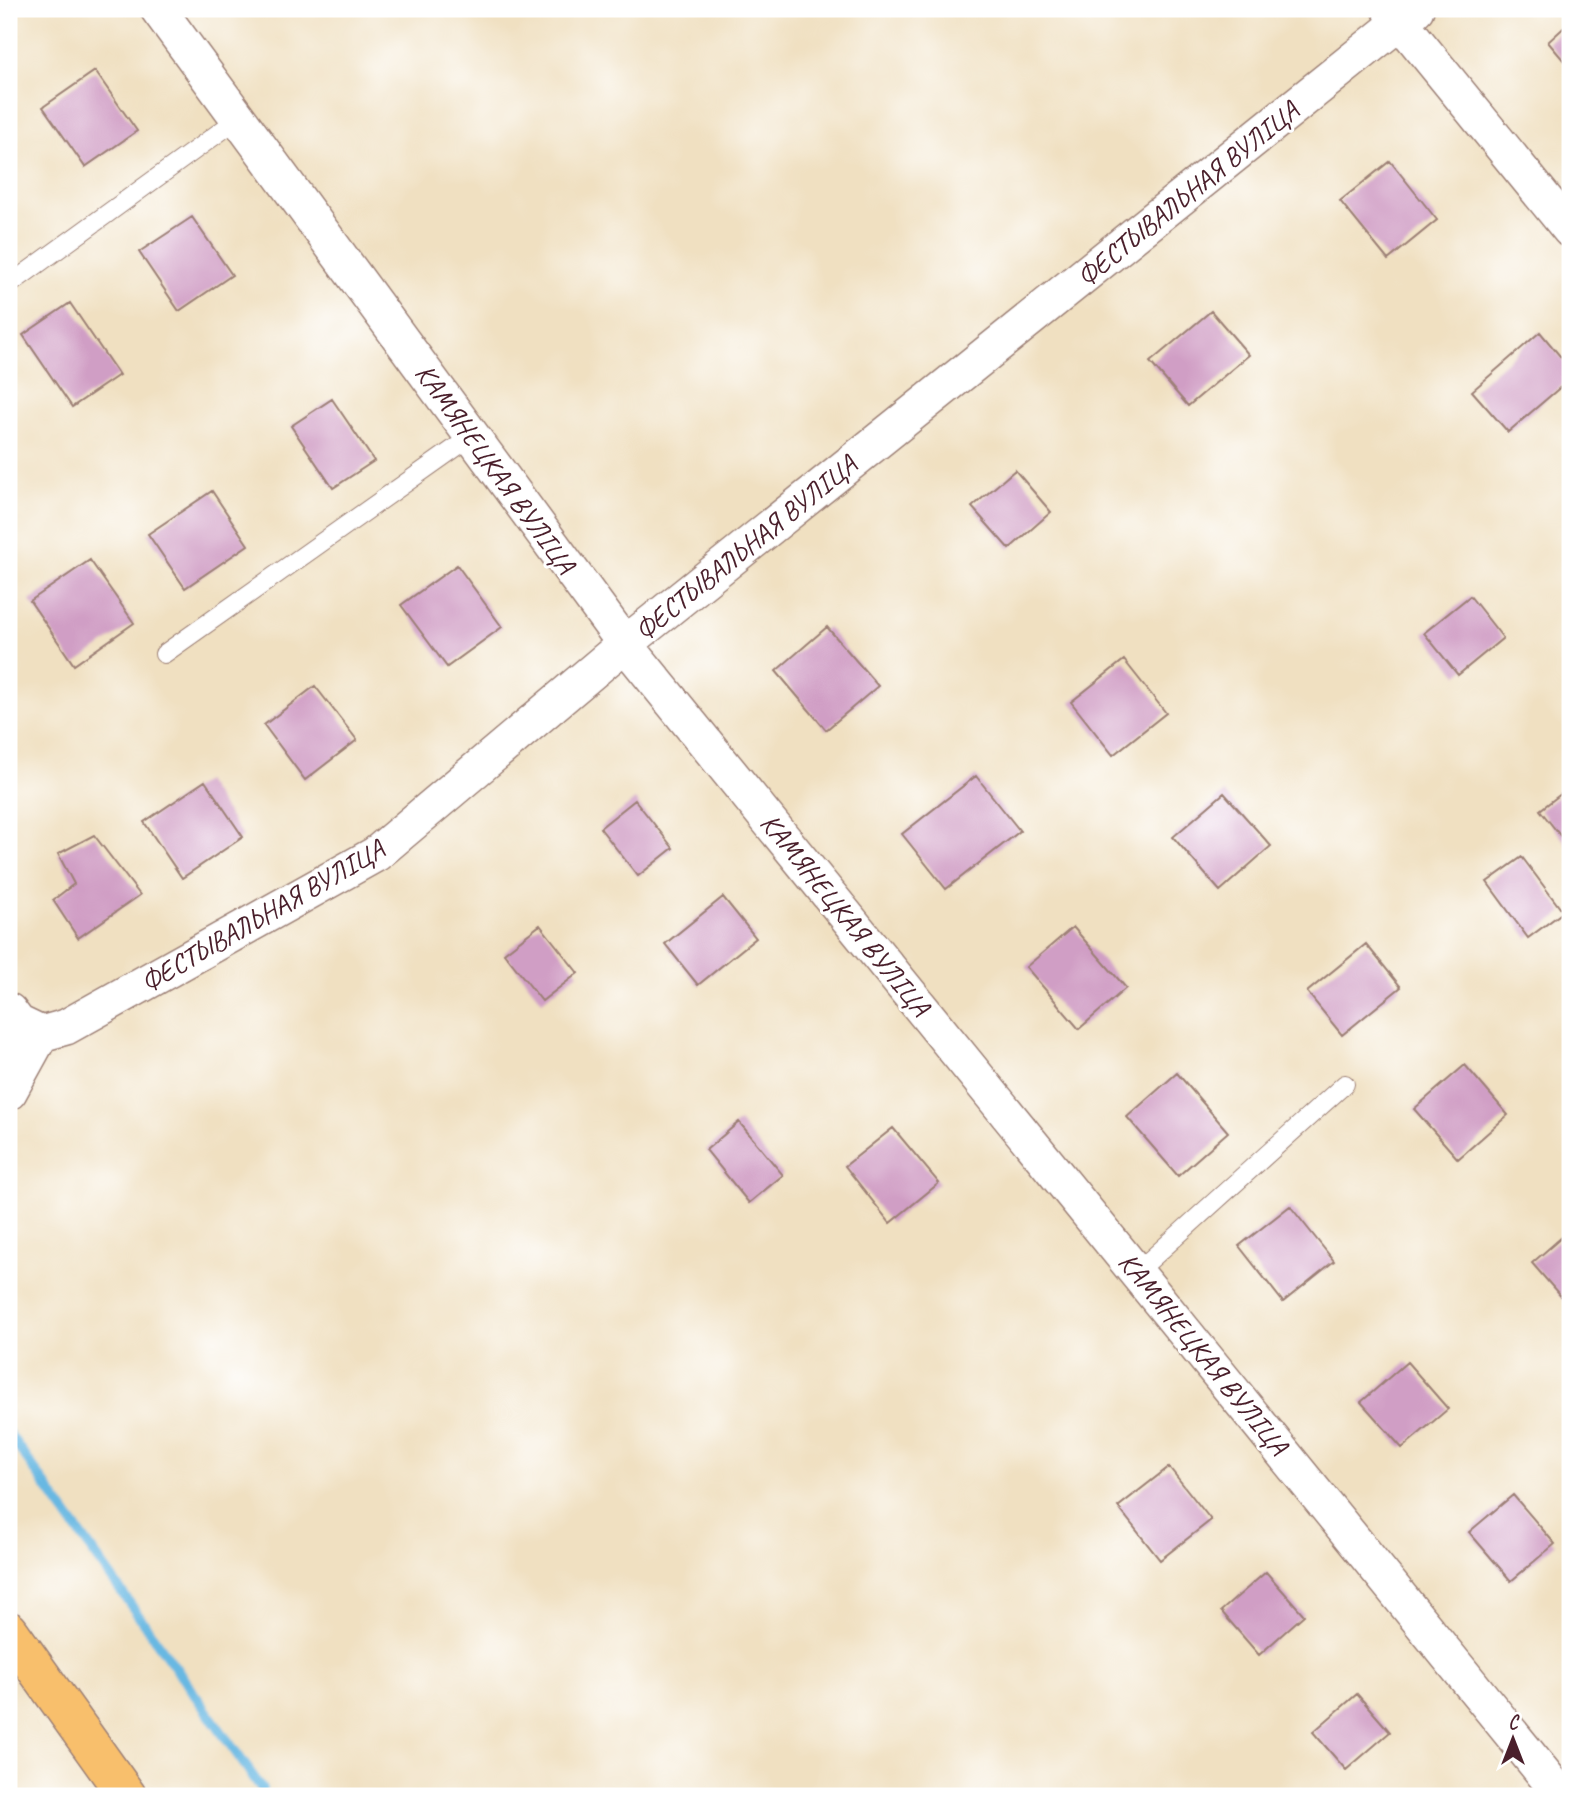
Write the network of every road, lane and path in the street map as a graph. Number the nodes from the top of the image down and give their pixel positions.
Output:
1 (158, 9) edge
2 (1402, 13) edge
3 (239, 118) junction
4 (1570, 230) edge
5 (9, 285) edge
6 (472, 436) junction
7 (625, 644) junction
8 (164, 654) dead end
9 (23, 1023) edge
10 (1345, 1084) dead end
11 (9, 1092) edge
12 (1138, 1271) junction
13 (9, 1631) edge
14 (127, 1796) edge
15 (1562, 1796) edge

1 - 3 street, КАМЯНЕЦКАЯ ВУЛІЦА
2 - 4 street
2 - 7 street, ФЕСТЫВАЛЬНАЯ ВУЛІЦА
3 - 5 lane
3 - 6 street, КАМЯНЕЦКАЯ ВУЛІЦА
6 - 7 street, КАМЯНЕЦКАЯ ВУЛІЦА
6 - 8 lane
7 - 9 street, ФЕСТЫВАЛЬНАЯ ВУЛІЦА
7 - 12 street, КАМЯНЕЦКАЯ ВУЛІЦА
9 - 11 street, ФЕСТЫВАЛЬНАЯ ВУЛІЦА
10 - 12 lane
12 - 15 street, КАМЯНЕЦКАЯ ВУЛІЦА
13 - 14 main road

